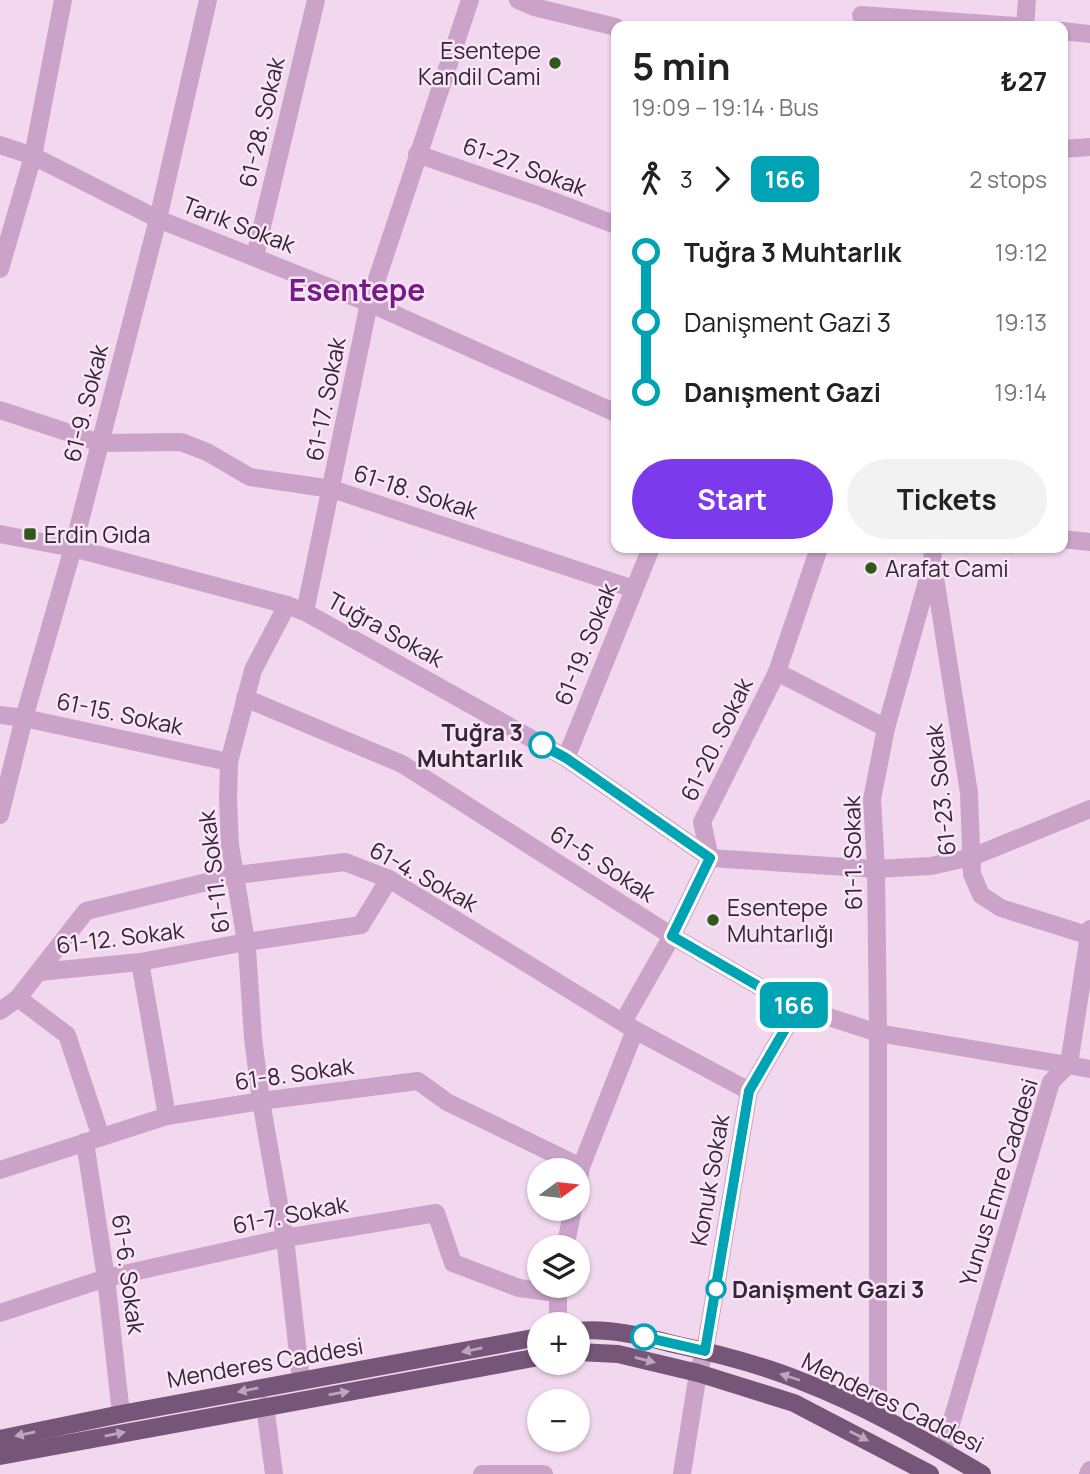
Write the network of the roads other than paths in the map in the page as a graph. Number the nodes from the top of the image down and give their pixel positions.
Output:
1 (63, 0) edge
2 (208, 0) edge
3 (316, 0) edge
4 (470, 0) edge
5 (1027, 0) edge
6 (529, 2) edge
7 (862, 14) edge
8 (952, 21) edge
9 (1025, 21) edge
10 (611, 26) edge
11 (1068, 32) edge
12 (1090, 34) edge
13 (0, 145) edge
14 (1090, 147) edge
15 (1068, 149) edge
16 (417, 154) junction
17 (33, 156) junction
18 (158, 219) junction
19 (611, 223) edge
20 (254, 256) junction
21 (0, 269) edge
22 (369, 303) junction
23 (0, 410) edge
24 (611, 411) edge
25 (100, 443) junction
26 (332, 489) junction
27 (0, 534) edge
28 (1068, 540) edge
29 (1090, 542) edge
30 (73, 548) junction
31 (649, 553) edge
32 (817, 553) edge
33 (933, 556) edge
34 (634, 589) junction
35 (287, 605) junction
36 (305, 612) junction
37 (777, 672) junction
38 (245, 698) junction
39 (0, 715) edge
40 (24, 718) junction
41 (886, 728) junction
42 (566, 758) junction
43 (229, 762) junction
44 (1090, 809) edge
45 (0, 815) edge
46 (710, 858) junction
47 (972, 858) junction
48 (876, 869) junction
49 (236, 875) junction
50 (389, 879) junction
51 (1090, 934) edge
52 (672, 936) junction
53 (246, 942) junction
54 (140, 962) junction
55 (39, 972) junction
56 (18, 998) junction
57 (798, 1007) junction
58 (0, 1011) edge
59 (629, 1026) junction
60 (878, 1033) junction
61 (1069, 1065) junction
62 (1090, 1069) edge
63 (749, 1091) junction
64 (261, 1101) junction
65 (167, 1116) junction
66 (93, 1139) junction
67 (563, 1158) edge
68 (585, 1158) edge
69 (0, 1170) edge
70 (285, 1238) junction
71 (106, 1278) junction
72 (527, 1288) edge
73 (0, 1313) edge
74 (590, 1330) edge
75 (527, 1339) edge
76 (705, 1351) junction
77 (590, 1353) edge
78 (527, 1359) edge
79 (698, 1373) junction
80 (301, 1380) junction
81 (265, 1406) junction
82 (121, 1414) junction
83 (878, 1416) junction
84 (0, 1439) edge
85 (943, 1451) junction
86 (0, 1456) edge
87 (274, 1474) edge
88 (482, 1474) edge
89 (544, 1474) edge
90 (682, 1474) edge
91 (929, 1474) edge
92 (982, 1474) edge

1 - 17 street
2 - 18 street, 61-9. Sokak
3 - 20 street, 61-28. Sokak
4 - 16 street, 61-17. Sokak
5 - 9 street
6 - 10 street
7 - 8 street
11 - 12 street
13 - 17 street, Tarık Sokak
14 - 15 street
16 - 19 street, 61-27. Sokak
16 - 22 street, 61-17. Sokak
17 - 18 street, Tarık Sokak
17 - 21 street
18 - 20 street, Tarık Sokak
18 - 25 street, 61-9. Sokak
20 - 22 street, Tarık Sokak
22 - 24 street, Tarık Sokak
22 - 26 street, 61-17. Sokak
23 - 25 street, 61-18. Sokak
25 - 26 street, 61-18. Sokak
25 - 30 street, 61-9. Sokak
26 - 34 street, 61-18. Sokak
26 - 36 street, 61-17. Sokak
27 - 30 street, Tuğra Sokak
28 - 29 street
30 - 35 street, Tuğra Sokak
30 - 40 street, 61-9. Sokak
31 - 34 street, 61-19. Sokak
32 - 37 street, 61-20. Sokak
33 - 41 street, 61-1. Sokak
33 - 47 street, 61-23. Sokak
34 - 42 street, 61-19. Sokak
35 - 36 street, Tuğra Sokak
35 - 38 street, 61-11. Sokak
36 - 42 street, Tuğra Sokak
37 - 41 street
37 - 46 street, 61-20. Sokak
38 - 43 street, 61-11. Sokak
38 - 52 street, 61-5. Sokak
39 - 40 street, 61-15. Sokak
40 - 43 street, 61-15. Sokak
40 - 45 street, 61-9. Sokak
41 - 48 street, 61-1. Sokak
42 - 46 street, Tuğra Sokak
43 - 49 street, 61-11. Sokak
44 - 47 street
46 - 48 street
46 - 52 street
47 - 48 street
47 - 51 street, 61-23. Sokak
48 - 60 street, 61-1. Sokak
49 - 50 street, 61-4. Sokak
49 - 53 street, 61-11. Sokak
49 - 55 street, 61-4. Sokak
50 - 53 street, 61-12. Sokak
50 - 59 street, 61-4. Sokak
51 - 61 street, Yunus Emre Caddesi
52 - 57 street, 61-5. Sokak
52 - 59 street
53 - 54 street, 61-12. Sokak
53 - 64 street, 61-11. Sokak
54 - 55 street, 61-12. Sokak
54 - 65 street
55 - 56 street, 61-4. Sokak
56 - 58 street, 61-4. Sokak
56 - 66 street, 61-6. Sokak
57 - 60 street, 61-5. Sokak
57 - 63 street, Konuk Sokak
59 - 63 street, 61-4. Sokak
59 - 68 street
60 - 61 street, 61-5. Sokak
60 - 83 street, 61-1. Sokak
61 - 62 street, 61-5. Sokak
61 - 85 street, Yunus Emre Caddesi
63 - 76 street, Konuk Sokak
64 - 65 street, 61-8. Sokak
64 - 67 street, 61-8. Sokak
64 - 70 street, 61-11. Sokak
65 - 66 street, 61-8. Sokak
66 - 69 street, 61-8. Sokak
66 - 71 street, 61-6. Sokak
70 - 71 street, 61-7. Sokak
70 - 72 street, 61-7. Sokak
70 - 80 street, 61-11. Sokak
71 - 73 street, 61-7. Sokak
71 - 82 street, 61-6. Sokak
74 - 76 main road, Menderes Caddesi
75 -> 80 main road, Menderes Caddesi
76 - 79 street, Konuk Sokak
83 -> 76 main road, Menderes Caddesi
77 -> 79 main road, Menderes Caddesi
81 -> 78 main road, Menderes Caddesi
79 - 90 street, Konuk Sokak
79 -> 91 main road, Menderes Caddesi
80 -> 82 main road, Menderes Caddesi
86 -> 81 main road, Menderes Caddesi
81 - 87 street
82 -> 84 main road, Menderes Caddesi
83 - 85 main road, Menderes Caddesi
85 - 92 main road, Menderes Caddesi
88 - 89 street

